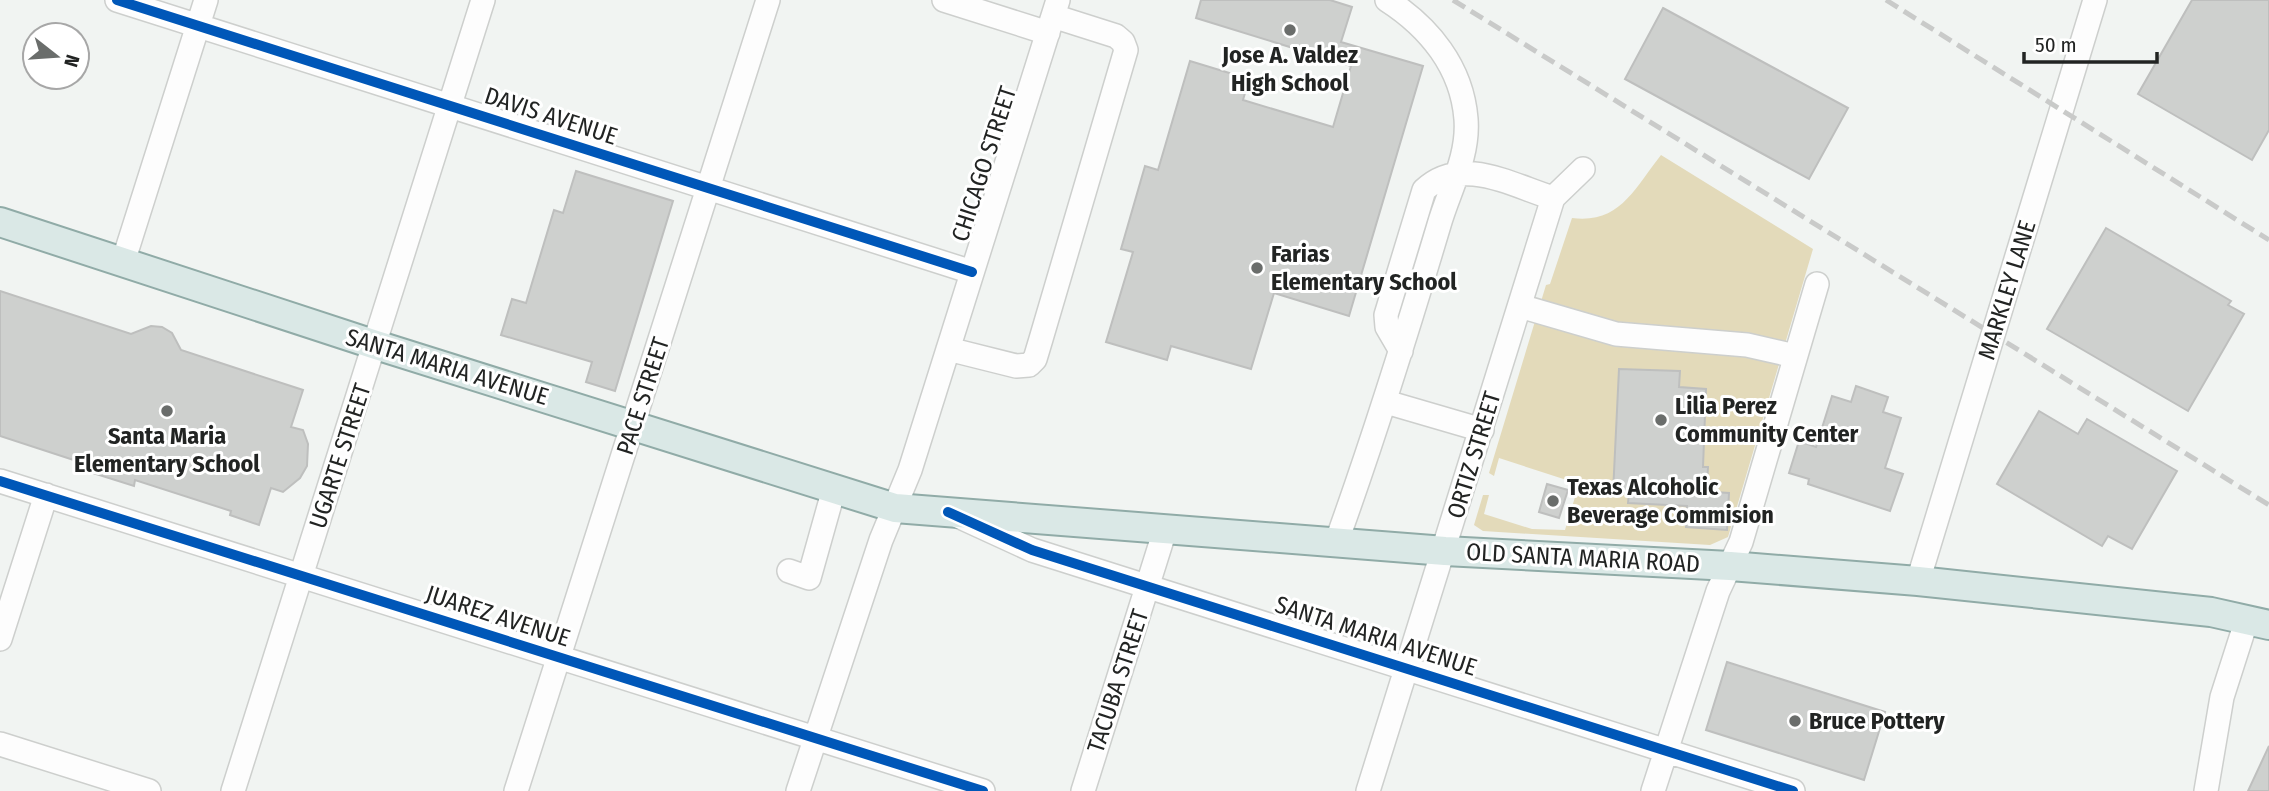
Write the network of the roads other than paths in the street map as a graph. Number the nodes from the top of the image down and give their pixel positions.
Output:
1 (117, 0) edge
2 (206, 0) edge
3 (483, 0) edge
4 (768, 0) edge
5 (944, 0) edge
6 (1387, 0) edge
7 (2095, 0) edge
8 (1053, 16) edge
9 (198, 26) junction
10 (450, 106) junction
11 (1583, 169) dead end
12 (1458, 172) junction
13 (708, 188) junction
14 (1553, 198) junction
15 (0, 222) edge
16 (123, 262) junction
17 (972, 272) junction
18 (1817, 284) dead end
19 (1520, 306) junction
20 (376, 345) junction
21 (948, 349) junction
22 (1795, 356) junction
23 (1386, 402) junction
24 (633, 425) junction
25 (1482, 429) junction
26 (0, 481) edge
27 (834, 489) junction
28 (46, 495) junction
29 (895, 508) junction
30 (948, 512) junction
31 (1166, 530) junction
32 (1336, 543) junction
33 (1445, 551) junction
34 (1730, 566) junction
35 (789, 571) dead end
36 (302, 576) junction
37 (1918, 581) junction
38 (1148, 586) junction
39 (2258, 622) edge
40 (0, 639) edge
41 (558, 657) junction
42 (1407, 668) junction
43 (815, 738) junction
44 (0, 744) edge
45 (1666, 750) junction
46 (149, 791) edge
47 (233, 791) edge
48 (516, 791) edge
49 (798, 791) edge
50 (983, 791) edge
51 (1083, 791) edge
52 (1368, 791) edge
53 (1653, 791) edge
54 (1793, 791) edge
55 (2206, 791) edge

1 - 9 street, DAVIS AVENUE
2 - 9 street
3 - 10 street, UGARTE STREET
4 - 13 street, PACE STREET
5 - 8 street
6 - 12 street
7 - 37 street, MARKLEY LANE
8 - 17 street, CHICAGO STREET
8 - 21 street
9 - 10 street, DAVIS AVENUE
9 - 16 street
10 - 13 street, DAVIS AVENUE
10 - 20 street, UGARTE STREET
11 - 14 street, ORTIZ STREET
12 - 14 street
12 - 23 street
13 - 17 street, DAVIS AVENUE
13 - 24 street, PACE STREET
14 - 19 street, ORTIZ STREET
15 - 16 main road, SANTA MARIA AVENUE
16 - 20 main road, SANTA MARIA AVENUE
17 - 21 street, CHICAGO STREET
18 - 22 street
19 - 22 street
19 - 25 street, ORTIZ STREET
20 - 24 main road, SANTA MARIA AVENUE
20 - 36 street, UGARTE STREET
21 - 29 street, CHICAGO STREET
22 - 34 street
23 - 25 street
23 - 32 street
24 - 27 main road, SANTA MARIA AVENUE
24 - 41 street, PACE STREET
25 - 33 street, ORTIZ STREET
26 - 28 street, JUAREZ AVENUE
27 - 29 main road, SANTA MARIA AVENUE
27 - 35 street
28 - 36 street, JUAREZ AVENUE
28 - 40 street
29 - 30 main road, OLD SANTA MARIA ROAD
29 - 43 street, CHICAGO STREET
30 - 31 main road, OLD SANTA MARIA ROAD
30 - 38 street, SANTA MARIA AVENUE
31 - 32 main road, OLD SANTA MARIA ROAD
31 - 38 street, TACUBA STREET
32 - 33 main road, OLD SANTA MARIA ROAD
33 - 34 main road, OLD SANTA MARIA ROAD
33 - 42 street, ORTIZ STREET
34 - 37 main road, OLD SANTA MARIA ROAD
34 - 45 street
36 - 41 street, JUAREZ AVENUE
36 - 47 street, UGARTE STREET
37 - 39 main road, OLD SANTA MARIA ROAD
38 - 42 street, SANTA MARIA AVENUE
38 - 51 street, TACUBA STREET
39 - 55 street
41 - 43 street, JUAREZ AVENUE
41 - 48 street, PACE STREET
42 - 45 street, SANTA MARIA AVENUE
42 - 52 street, ORTIZ STREET
43 - 49 street, CHICAGO STREET
43 - 50 street, JUAREZ AVENUE
44 - 46 street
45 - 53 street
45 - 54 street, SANTA MARIA AVENUE

